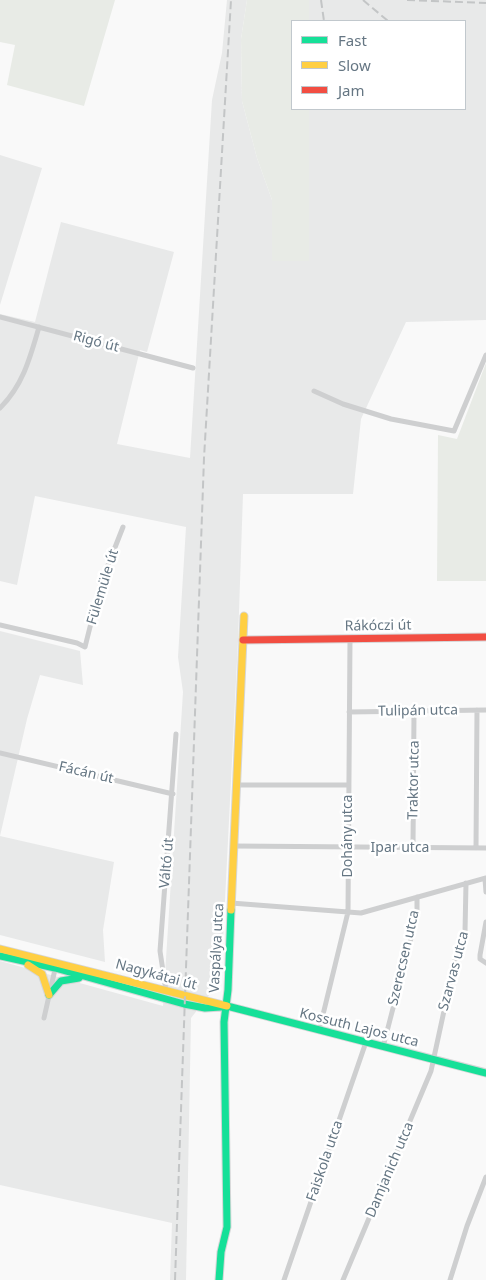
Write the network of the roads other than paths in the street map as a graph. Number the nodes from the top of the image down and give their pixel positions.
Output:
1 (0, 317) edge
2 (39, 327) junction
3 (486, 355) edge
4 (192, 368) dead end
5 (314, 391) dead end
6 (0, 408) edge
7 (123, 527) dead end
8 (244, 616) dead end
9 (0, 625) edge
10 (486, 637) edge
11 (350, 639) junction
12 (243, 640) junction
13 (477, 710) junction
14 (486, 710) edge
15 (349, 712) junction
16 (414, 712) junction
17 (176, 734) dead end
18 (0, 753) edge
19 (236, 785) junction
20 (348, 785) junction
21 (173, 794) junction
22 (234, 846) junction
23 (349, 848) junction
24 (413, 848) junction
25 (476, 848) junction
26 (486, 848) edge
27 (486, 878) edge
28 (466, 883) junction
29 (486, 892) edge
30 (417, 897) junction
31 (231, 903) junction
32 (348, 912) junction
33 (486, 922) edge
34 (0, 949) edge
35 (0, 956) edge
36 (11, 959) junction
37 (486, 963) edge
38 (56, 965) junction
39 (92, 979) junction
40 (166, 991) junction
41 (49, 995) junction
42 (226, 1007) junction
43 (44, 1018) dead end
44 (319, 1031) junction
45 (366, 1042) junction
46 (383, 1047) junction
47 (433, 1059) junction
48 (486, 1072) edge
49 (486, 1177) edge
50 (219, 1280) edge
51 (284, 1280) edge
52 (343, 1280) edge
53 (450, 1280) edge

1 - 2 street, Rigó út
2 - 4 street, Rigó út
2 - 6 street
3 - 5 street
7 - 9 street, Fülemüle út
8 - 12 street, Vaspálya utca
10 - 11 street, Rákóczi út
11 - 12 street, Rákóczi út
11 - 15 street, Dohány utca
12 - 19 street, Vaspálya utca
13 - 14 street, Tulipán utca
13 - 16 street, Tulipán utca
13 - 25 street
15 - 16 street, Tulipán utca
15 - 20 street, Dohány utca
16 - 24 street, Traktor utca
17 - 21 street, Váltó út
18 - 21 street, Fácán út
19 - 20 street
19 - 22 street, Vaspálya utca
20 - 23 street, Dohány utca
21 - 40 street, Váltó út
22 - 23 street, Ipar utca
22 - 31 street, Vaspálya utca
23 - 24 street, Ipar utca
23 - 32 street, Dohány utca
24 - 25 street, Ipar utca
25 - 26 street, Ipar utca
27 - 28 street
27 - 29 street
28 - 30 street
28 - 47 street, Szarvas utca
30 - 32 street
30 - 46 street, Szerecsen utca
31 - 32 street
31 - 42 street, Vaspálya utca
32 - 44 street, Dohány utca
33 - 37 street
34 - 38 street, Nagykátai út
35 - 36 street, Nagykátai út
36 - 38 street, Nagykátai út
36 - 41 street
38 - 39 street, Nagykátai út
38 - 40 street, Nagykátai út
38 - 41 street
39 - 41 street
39 - 42 street, Nagykátai út
40 - 42 street, Nagykátai út
41 - 43 street
42 - 44 street, Kossuth Lajos utca
42 - 50 street, Vaspálya utca
44 - 45 street, Kossuth Lajos utca
45 - 46 street, Kossuth Lajos utca
45 - 51 street, Faiskola utca
46 - 47 street, Kossuth Lajos utca
47 - 48 street, Kossuth Lajos utca
47 - 52 street, Damjanich utca
49 - 53 street

